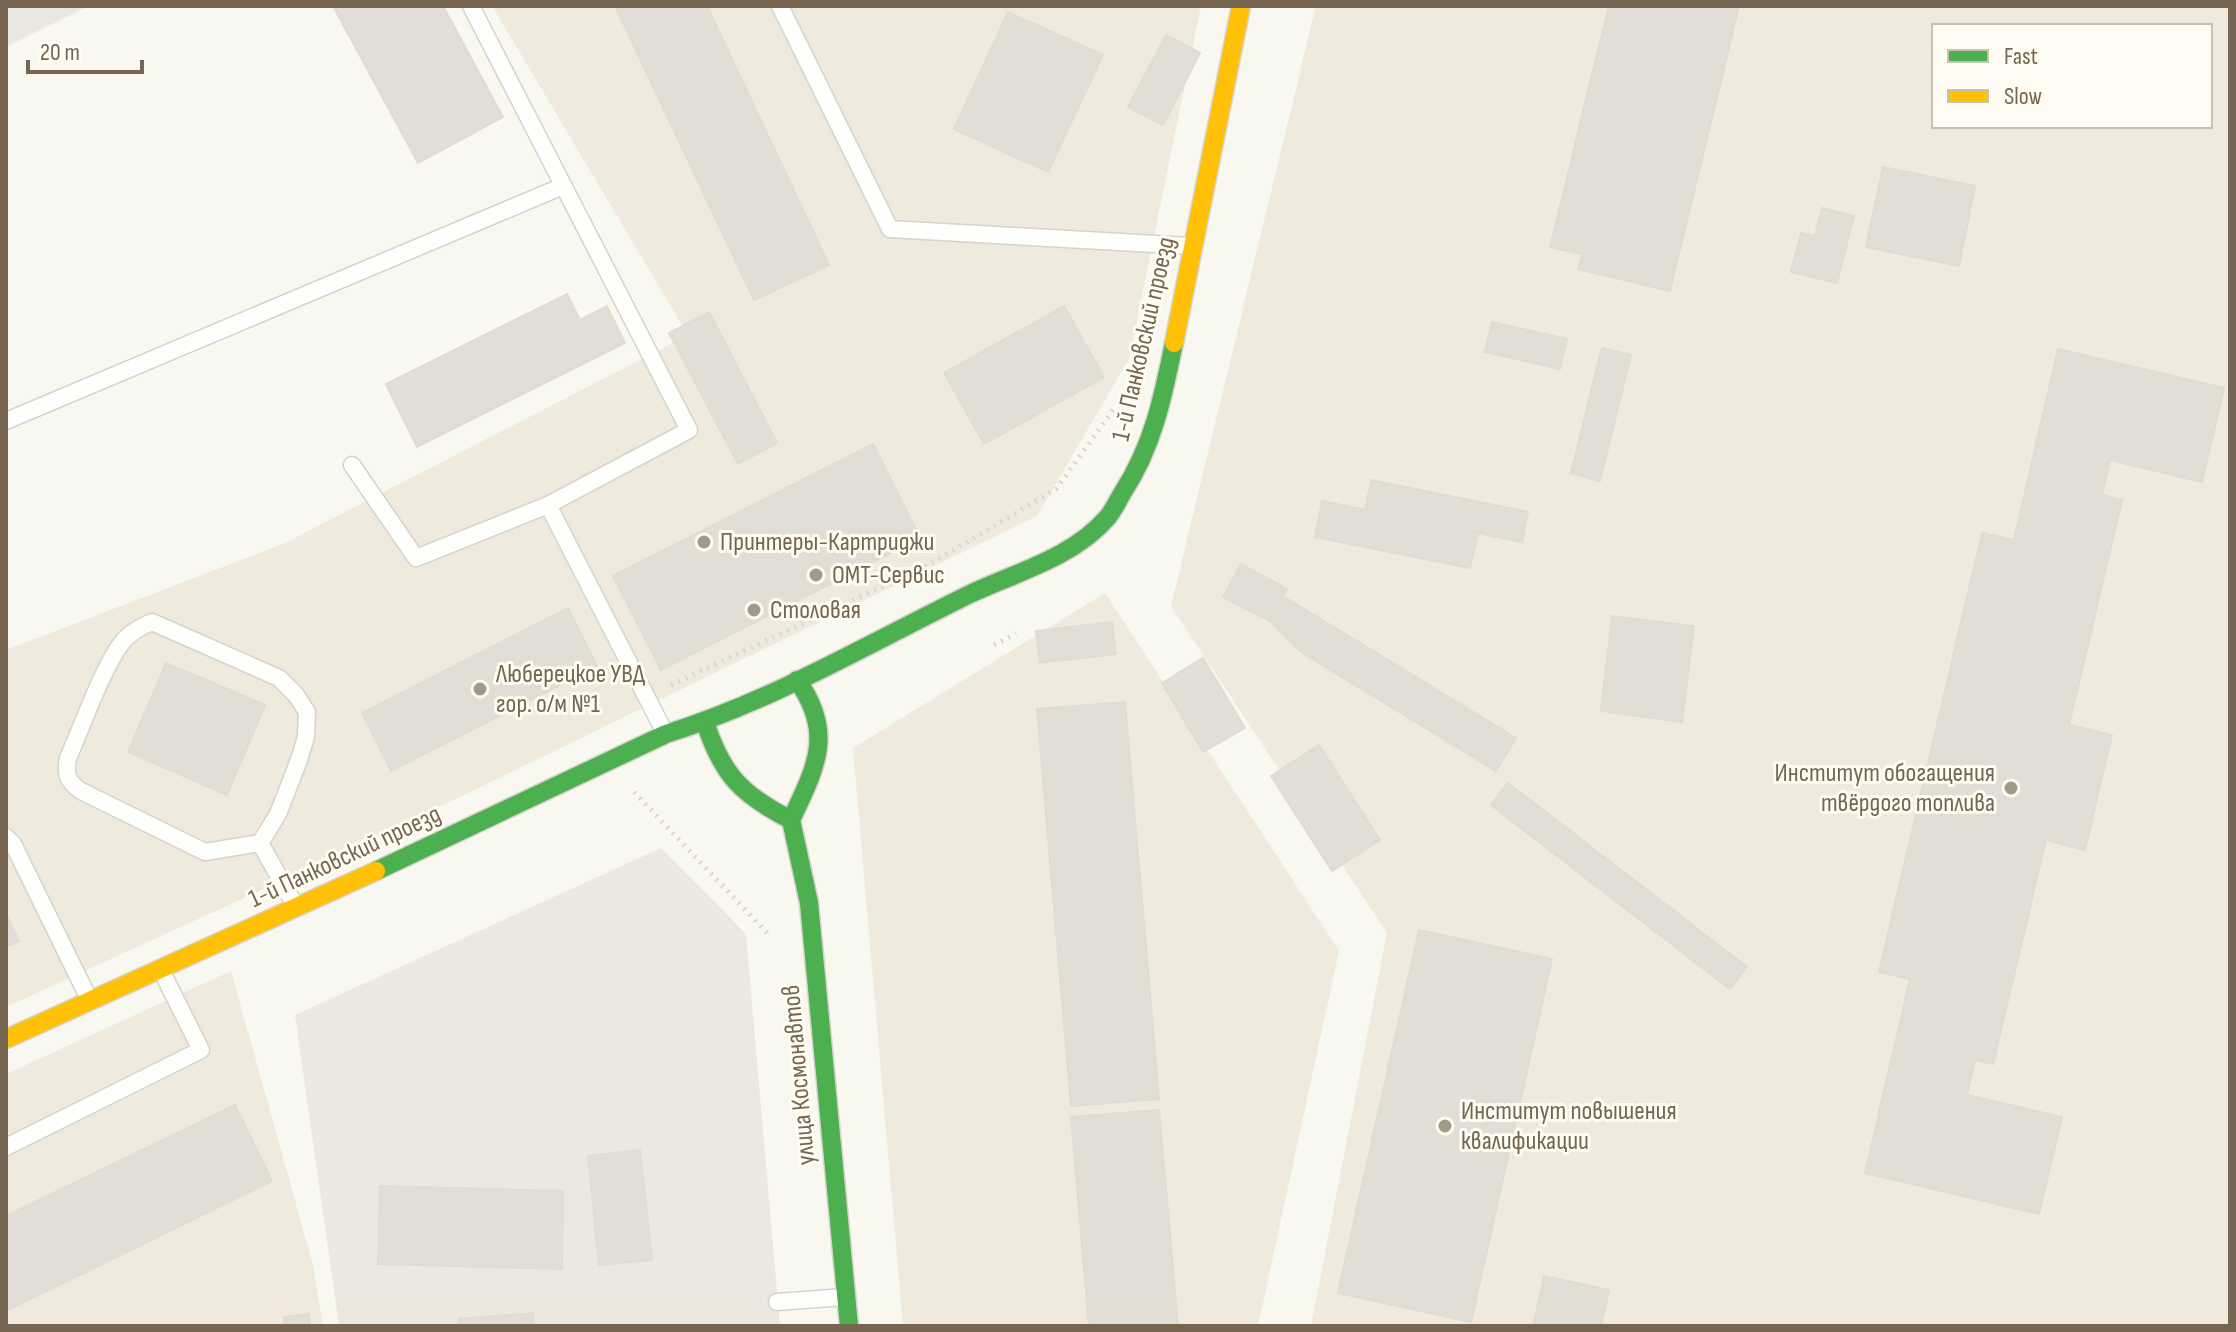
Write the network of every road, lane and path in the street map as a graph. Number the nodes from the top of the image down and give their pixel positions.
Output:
1 (471, 6) edge
2 (780, 6) edge
3 (1241, 6) edge
4 (563, 186) junction
5 (1193, 246) junction
6 (1116, 405) dead end
7 (6, 421) edge
8 (352, 465) dead end
9 (548, 505) junction
10 (1016, 634) dead end
11 (994, 645) dead end
12 (797, 680) junction
13 (648, 696) junction
14 (705, 722) junction
15 (666, 734) junction
16 (628, 785) dead end
17 (791, 820) junction
18 (6, 837) edge
19 (260, 843) junction
20 (297, 909) junction
21 (776, 943) dead end
22 (162, 971) junction
23 (90, 1002) junction
24 (6, 1039) edge
25 (6, 1147) edge
26 (847, 1297) junction
27 (777, 1302) dead end
28 (849, 1326) edge

1 - 4 lane
2 - 5 lane
3 - 5 street, 1-й Панковский проезд
4 - 7 lane
4 - 9 lane
5 - 12 street, 1-й Панковский проезд
6 - 13 path
8 - 9 lane
9 - 13 lane
10 - 11 path
12 - 14 street, 1-й Панковский проезд
12 - 17 street
13 - 15 lane
14 - 15 street, 1-й Панковский проезд
14 - 17 street
15 - 20 street, 1-й Панковский проезд
16 - 21 path
17 - 26 street, улица Космонавтов
18 - 23 lane
19 - 19 lane
19 - 20 lane
20 - 22 street, 1-й Панковский проезд
22 - 23 street, 1-й Панковский проезд
22 - 25 lane
23 - 24 street, 1-й Панковский проезд
26 - 27 lane
26 - 28 street, улица Космонавтов

